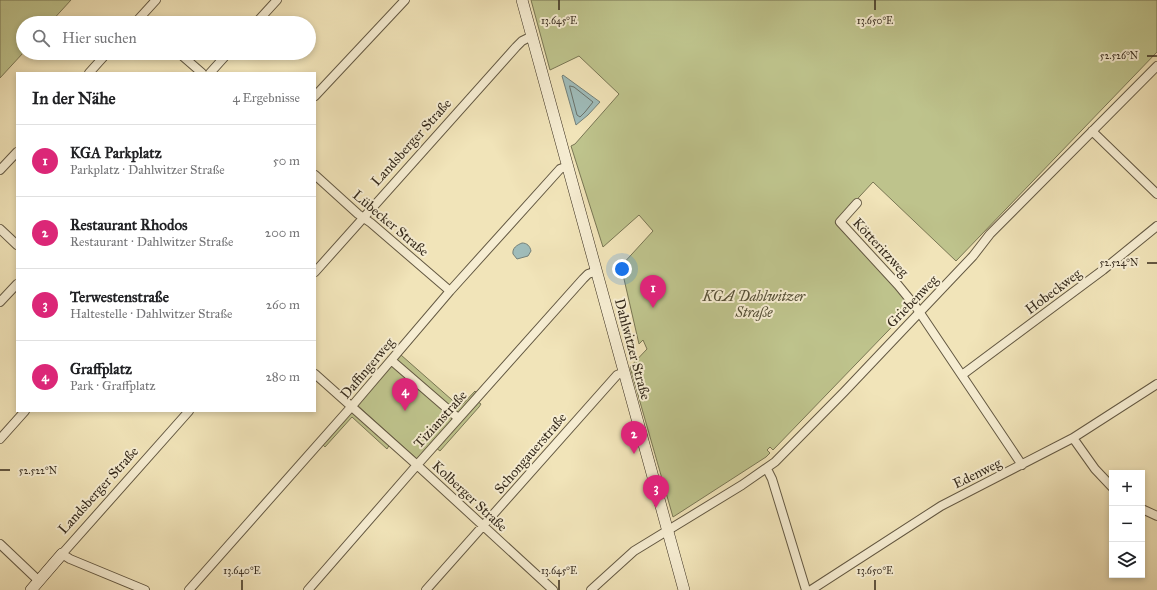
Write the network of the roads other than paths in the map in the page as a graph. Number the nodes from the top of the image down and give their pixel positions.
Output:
1 (156, 0) edge
2 (277, 0) edge
3 (405, 0) edge
4 (522, 0) edge
5 (144, 16) edge
6 (262, 16) edge
7 (532, 36) junction
8 (101, 60) edge
9 (187, 60) edge
10 (222, 60) edge
11 (1157, 66) edge
12 (90, 72) edge
13 (201, 72) edge
14 (211, 72) edge
15 (316, 95) edge
16 (1092, 131) junction
17 (16, 153) edge
18 (568, 166) junction
19 (0, 170) edge
20 (316, 176) edge
21 (1157, 194) edge
22 (858, 203) dead end
23 (364, 218) junction
24 (1157, 226) edge
25 (0, 229) edge
26 (16, 244) edge
27 (316, 271) edge
28 (596, 271) junction
29 (16, 285) edge
30 (450, 291) junction
31 (0, 302) edge
32 (919, 312) junction
33 (390, 360) junction
34 (624, 372) junction
35 (316, 375) edge
36 (962, 375) junction
37 (1157, 384) edge
38 (352, 406) junction
39 (24, 412) edge
40 (188, 412) edge
41 (458, 418) junction
42 (1073, 438) junction
43 (0, 439) edge
44 (417, 465) junction
45 (1022, 465) junction
46 (767, 469) junction
47 (1109, 484) edge
48 (1145, 510) edge
49 (1157, 516) edge
50 (483, 526) junction
51 (668, 531) junction
52 (0, 544) edge
53 (62, 554) junction
54 (33, 587) edge
55 (145, 590) edge
56 (189, 590) edge
57 (308, 590) edge
58 (426, 590) edge
59 (554, 590) edge
60 (591, 590) edge
61 (684, 590) edge
62 (806, 590) edge
63 (811, 590) edge

1 - 5 street
2 - 6 street
3 - 15 street
4 - 7 main road, Dahlwitzer Straße
7 - 18 main road, Dahlwitzer Straße
7 - 23 street, Landsberger Straße
8 - 12 street
9 - 13 street
10 - 14 street
11 - 16 street, Griebenweg
16 - 21 street
16 - 32 street, Griebenweg
17 - 19 street
18 - 28 main road, Dahlwitzer Straße
18 - 30 street, Daffingerweg
20 - 23 street, Lübecker Straße
22 - 32 street, Kötteritzweg
23 - 27 street, Landsberger Straße
23 - 30 street, Lübecker Straße
24 - 36 street, Hobeckweg
25 - 26 street
28 - 34 main road, Dahlwitzer Straße
28 - 41 street, Tizianstraße
29 - 31 street
30 - 33 street, Daffingerweg
32 - 36 street, Kötteritzweg
32 - 46 street, Griebenweg
33 - 38 street, Daffingerweg
33 - 41 street
34 - 50 street, Schongauerstraße
34 - 51 main road, Dahlwitzer Straße
35 - 38 street, Kolberger Straße
36 - 45 street, Kötteritzweg
37 - 42 street, Edenweg
38 - 44 street, Kolberger Straße
38 - 56 street, Daffingerweg
39 - 43 street
40 - 53 street, Landsberger Straße
41 - 44 street, Tizianstraße
42 - 45 street, Edenweg
42 - 47 street
44 - 50 street, Kolberger Straße
44 - 57 street, Tizianstraße
45 - 63 street, Edenweg
46 - 51 street, Griebenweg
46 - 62 street
48 - 49 street
50 - 58 street, Schongauerstraße
50 - 59 street, Kolberger Straße
51 - 60 street, Griebenweg
51 - 61 main road, Dahlwitzer Straße
52 - 54 street
53 - 54 main road, Landsberger Straße
53 - 55 street

